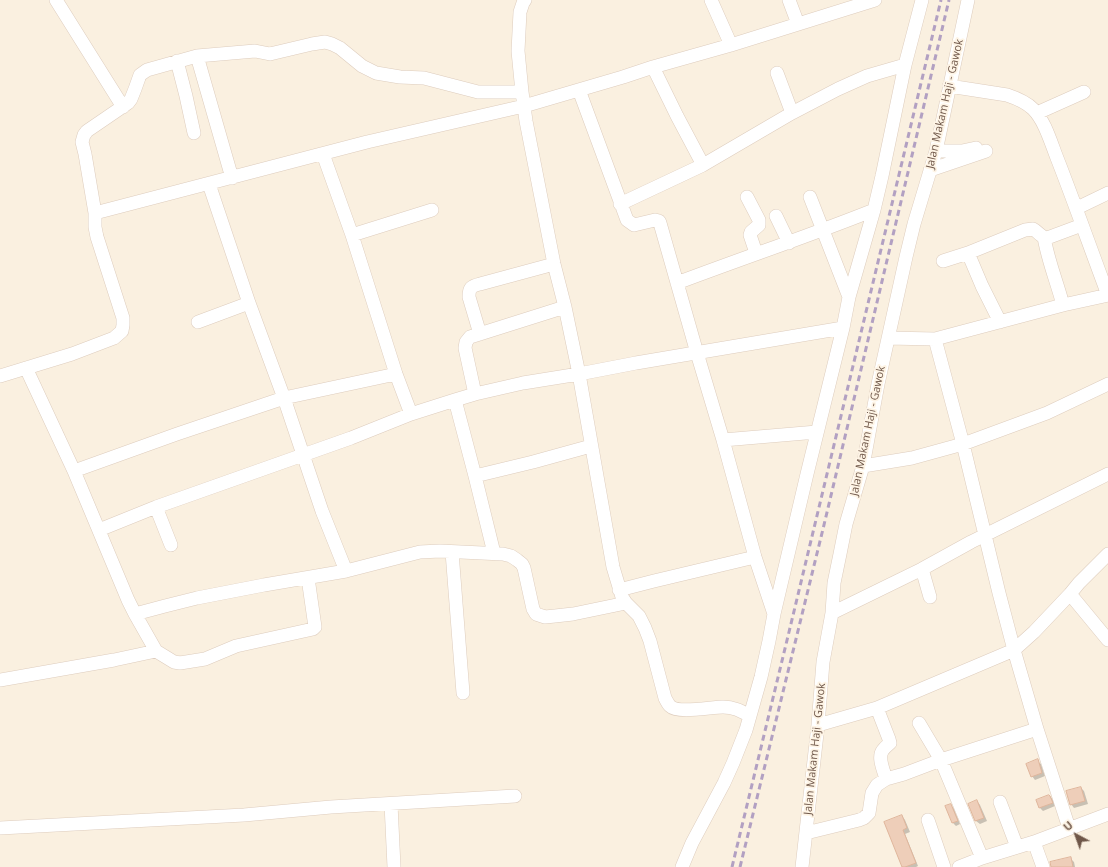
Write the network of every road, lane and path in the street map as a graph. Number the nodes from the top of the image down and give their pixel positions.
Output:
1 (56, 0) edge
2 (525, 0) edge
3 (711, 0) edge
4 (789, 0) edge
5 (875, 0) edge
6 (922, 0) edge
7 (966, 6) edge
8 (798, 24) junction
9 (731, 45) junction
10 (197, 56) junction
11 (177, 61) junction
12 (905, 65) junction
13 (653, 67) junction
14 (777, 73) dead end
15 (949, 86) junction
16 (579, 90) junction
17 (522, 92) junction
18 (1084, 92) dead end
19 (524, 106) junction
20 (123, 107) junction
21 (792, 113) junction
22 (1037, 113) junction
23 (194, 133) dead end
24 (936, 150) junction
25 (323, 154) junction
26 (703, 164) junction
27 (930, 170) junction
28 (232, 178) junction
29 (209, 184) junction
30 (1108, 193) edge
31 (747, 197) dead end
32 (810, 198) dead end
33 (620, 204) junction
34 (1077, 208) junction
35 (432, 210) dead end
36 (874, 210) junction
37 (95, 213) junction
38 (776, 216) dead end
39 (1082, 225) junction
40 (823, 230) junction
41 (352, 234) junction
42 (1044, 238) junction
43 (789, 243) junction
44 (756, 253) junction
45 (968, 253) junction
46 (943, 261) dead end
47 (554, 264) junction
48 (677, 283) junction
49 (1108, 295) edge
50 (849, 297) junction
51 (249, 303) junction
52 (1063, 305) junction
53 (565, 307) junction
54 (198, 322) dead end
55 (1000, 322) junction
56 (843, 328) junction
57 (480, 334) junction
58 (888, 338) junction
59 (934, 339) junction
60 (697, 353) junction
61 (26, 368) junction
62 (396, 374) junction
63 (579, 374) junction
64 (0, 376) edge
65 (1108, 384) edge
66 (475, 394) junction
67 (284, 398) junction
68 (455, 400) junction
69 (411, 414) junction
70 (817, 432) junction
71 (723, 440) junction
72 (963, 444) junction
73 (591, 446) junction
74 (302, 455) junction
75 (864, 466) junction
76 (74, 471) junction
77 (1108, 474) edge
78 (475, 476) junction
79 (156, 508) junction
80 (99, 530) junction
81 (985, 535) junction
82 (171, 545) dead end
83 (452, 552) junction
84 (494, 553) junction
85 (1108, 554) edge
86 (755, 557) junction
87 (922, 569) junction
88 (346, 571) junction
89 (308, 578) junction
90 (619, 590) junction
91 (1070, 594) junction
92 (930, 597) dead end
93 (626, 603) junction
94 (832, 613) junction
95 (135, 614) junction
96 (774, 614) junction
97 (1108, 640) edge
98 (1014, 650) junction
99 (156, 651) junction
100 (0, 680) edge
101 (463, 693) dead end
102 (877, 708) junction
103 (750, 716) junction
104 (919, 723) dead end
105 (818, 725) junction
106 (1037, 729) junction
107 (941, 760) junction
108 (886, 779) junction
109 (515, 796) dead end
110 (1000, 802) dead end
111 (390, 804) junction
112 (1108, 814) edge
113 (928, 820) dead end
114 (0, 828) edge
115 (1069, 828) junction
116 (806, 833) junction
117 (1034, 842) junction
118 (1017, 847) junction
119 (982, 858) junction
120 (394, 867) edge
121 (682, 867) edge
122 (802, 867) edge
123 (944, 867) edge
124 (959, 867) edge
125 (1042, 867) edge

1 - 20 street
2 - 17 street
3 - 9 street
4 - 8 street
5 - 8 street
6 - 12 street
7 - 15 street, Jalan Makam Haji - Gawok
8 - 9 street
9 - 13 street
10 - 11 street
10 - 17 street
10 - 28 street
11 - 20 street
11 - 23 street
12 - 21 street
12 - 36 street
13 - 16 street
13 - 26 street
14 - 21 street
15 - 22 street
15 - 24 street, Jalan Makam Haji - Gawok
16 - 19 street
16 - 33 street
17 - 19 street
18 - 22 street
19 - 25 street
19 - 47 street
20 - 37 street
21 - 26 street
22 - 34 street
24 - 27 street, Jalan Makam Haji - Gawok
24 - 27 street
25 - 28 street
25 - 41 street
26 - 33 street
27 - 58 street, Jalan Makam Haji - Gawok
28 - 29 street
29 - 37 street
29 - 51 street
30 - 34 street
31 - 44 street
32 - 40 street
33 - 48 street
34 - 39 street
35 - 41 street
36 - 40 street
36 - 50 street
37 - 61 street
38 - 43 street
39 - 42 street
39 - 49 street
40 - 43 street
40 - 50 street
41 - 62 street
42 - 45 street
42 - 52 street
43 - 44 street
44 - 48 street
45 - 46 street
45 - 55 street
47 - 53 street
47 - 57 street
48 - 60 street
49 - 52 street
50 - 56 street
51 - 54 street
51 - 67 street
52 - 55 street
53 - 57 street
53 - 63 street
55 - 59 street
56 - 60 street
56 - 70 street
57 - 66 street
58 - 59 street
58 - 75 street, Jalan Makam Haji - Gawok
59 - 72 street
60 - 63 street
60 - 71 street
61 - 64 street
61 - 76 street
62 - 67 street
62 - 69 street
63 - 66 street
63 - 73 street
65 - 72 street
66 - 68 street
67 - 74 street
67 - 76 street
68 - 69 street
68 - 78 street
69 - 74 street
70 - 71 street
70 - 96 street
71 - 86 street
72 - 75 street
72 - 81 street
73 - 78 street
73 - 90 street
74 - 79 street
74 - 88 street
75 - 94 street, Jalan Makam Haji - Gawok
76 - 80 street
77 - 81 street
78 - 84 street
79 - 80 street
79 - 82 street
80 - 95 street
81 - 87 street
81 - 98 street
83 - 84 street
83 - 88 street
83 - 101 street
84 - 93 street
85 - 91 street
86 - 90 street
86 - 96 street
87 - 92 street
87 - 94 street
88 - 89 street
89 - 95 street
89 - 99 street
90 - 93 street
91 - 97 street
91 - 98 street
93 - 103 street
94 - 105 street, Jalan Makam Haji - Gawok
95 - 99 street
96 - 103 street
98 - 102 street
98 - 106 street
99 - 100 street
102 - 105 street
102 - 108 street
103 - 121 street
104 - 107 street
105 - 116 street, Jalan Makam Haji - Gawok
106 - 107 street
106 - 115 street
107 - 108 street
107 - 119 street
108 - 116 street
109 - 111 street
110 - 118 street
111 - 114 street
111 - 120 street
112 - 115 street
113 - 123 street
115 - 117 street
116 - 122 street, Jalan Makam Haji - Gawok
117 - 118 street
117 - 125 street
118 - 119 street
119 - 124 street

